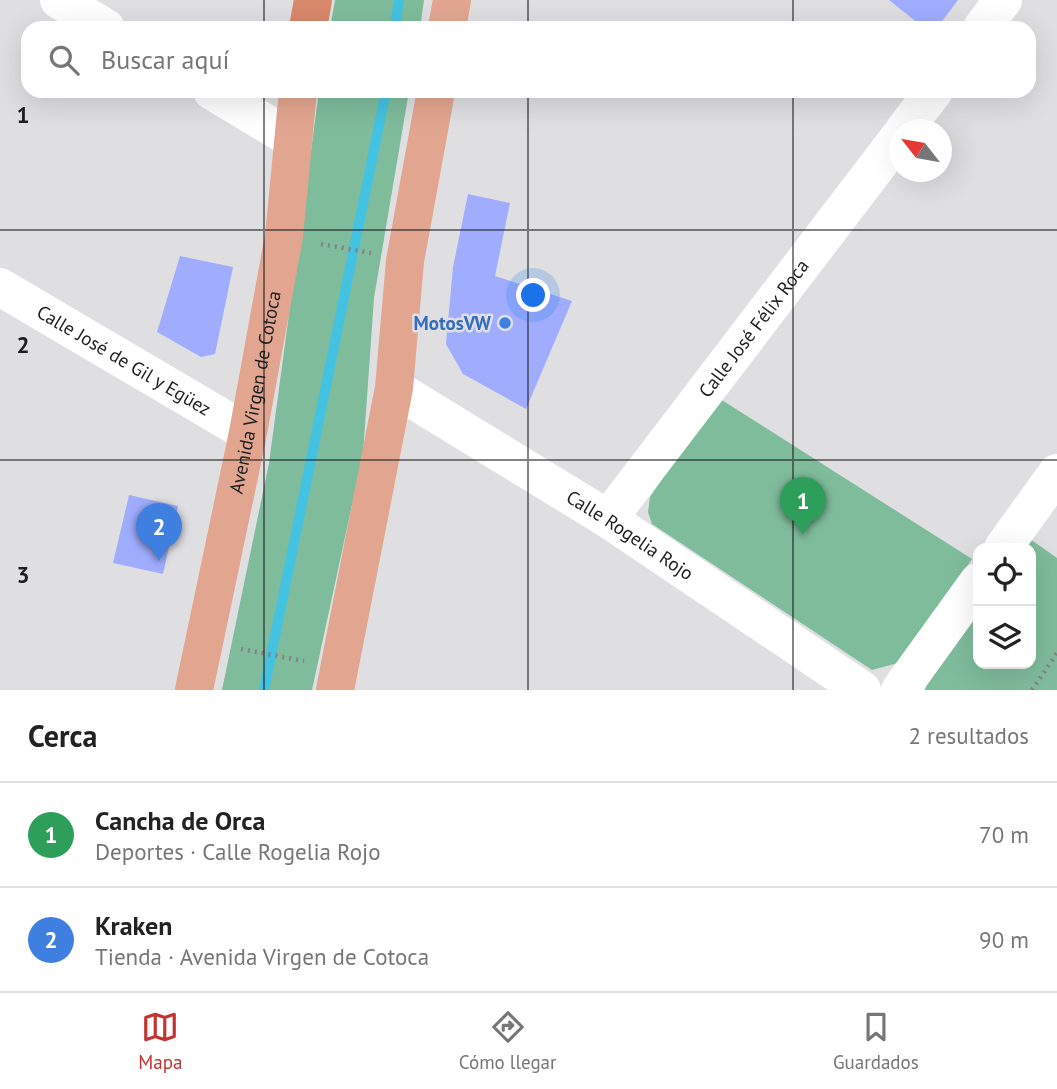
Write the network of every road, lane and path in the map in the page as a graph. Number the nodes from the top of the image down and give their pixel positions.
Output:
1 (60, 0) edge
2 (297, 0) edge
3 (313, 0) edge
4 (452, 0) edge
5 (1003, 0) edge
6 (94, 21) edge
7 (298, 21) edge
8 (309, 21) edge
9 (448, 21) edge
10 (987, 21) edge
11 (224, 98) edge
12 (297, 98) edge
13 (435, 98) edge
14 (929, 98) edge
15 (912, 119) edge
16 (292, 139) junction
17 (889, 150) edge
18 (314, 242) dead end
19 (376, 254) dead end
20 (0, 287) edge
21 (394, 388) junction
22 (248, 433) junction
23 (1057, 473) edge
24 (608, 519) junction
25 (1007, 543) edge
26 (973, 589) edge
27 (230, 647) dead end
28 (1057, 653) edge
29 (306, 661) dead end
30 (194, 690) edge
31 (335, 690) edge
32 (862, 690) edge
33 (900, 690) edge
34 (1032, 690) edge

1 - 6 street
2 - 7 main road
3 - 8 highway
4 - 9 main road
5 - 10 street
11 - 16 street
12 - 16 main road, Avenida Virgen de Cotoca
13 - 21 main road
14 - 15 street
16 - 22 main road, Avenida Virgen de Cotoca
17 - 24 street, Calle José Félix Roca
18 - 19 path
20 - 22 street, Calle José de Gil y Egüez
21 - 24 street, Calle Rogelia Rojo
21 - 31 main road
22 - 30 main road, Avenida Virgen de Cotoca
23 - 25 street
24 - 32 street, Calle Rogelia Rojo
26 - 33 street
27 - 29 path
28 - 34 path

